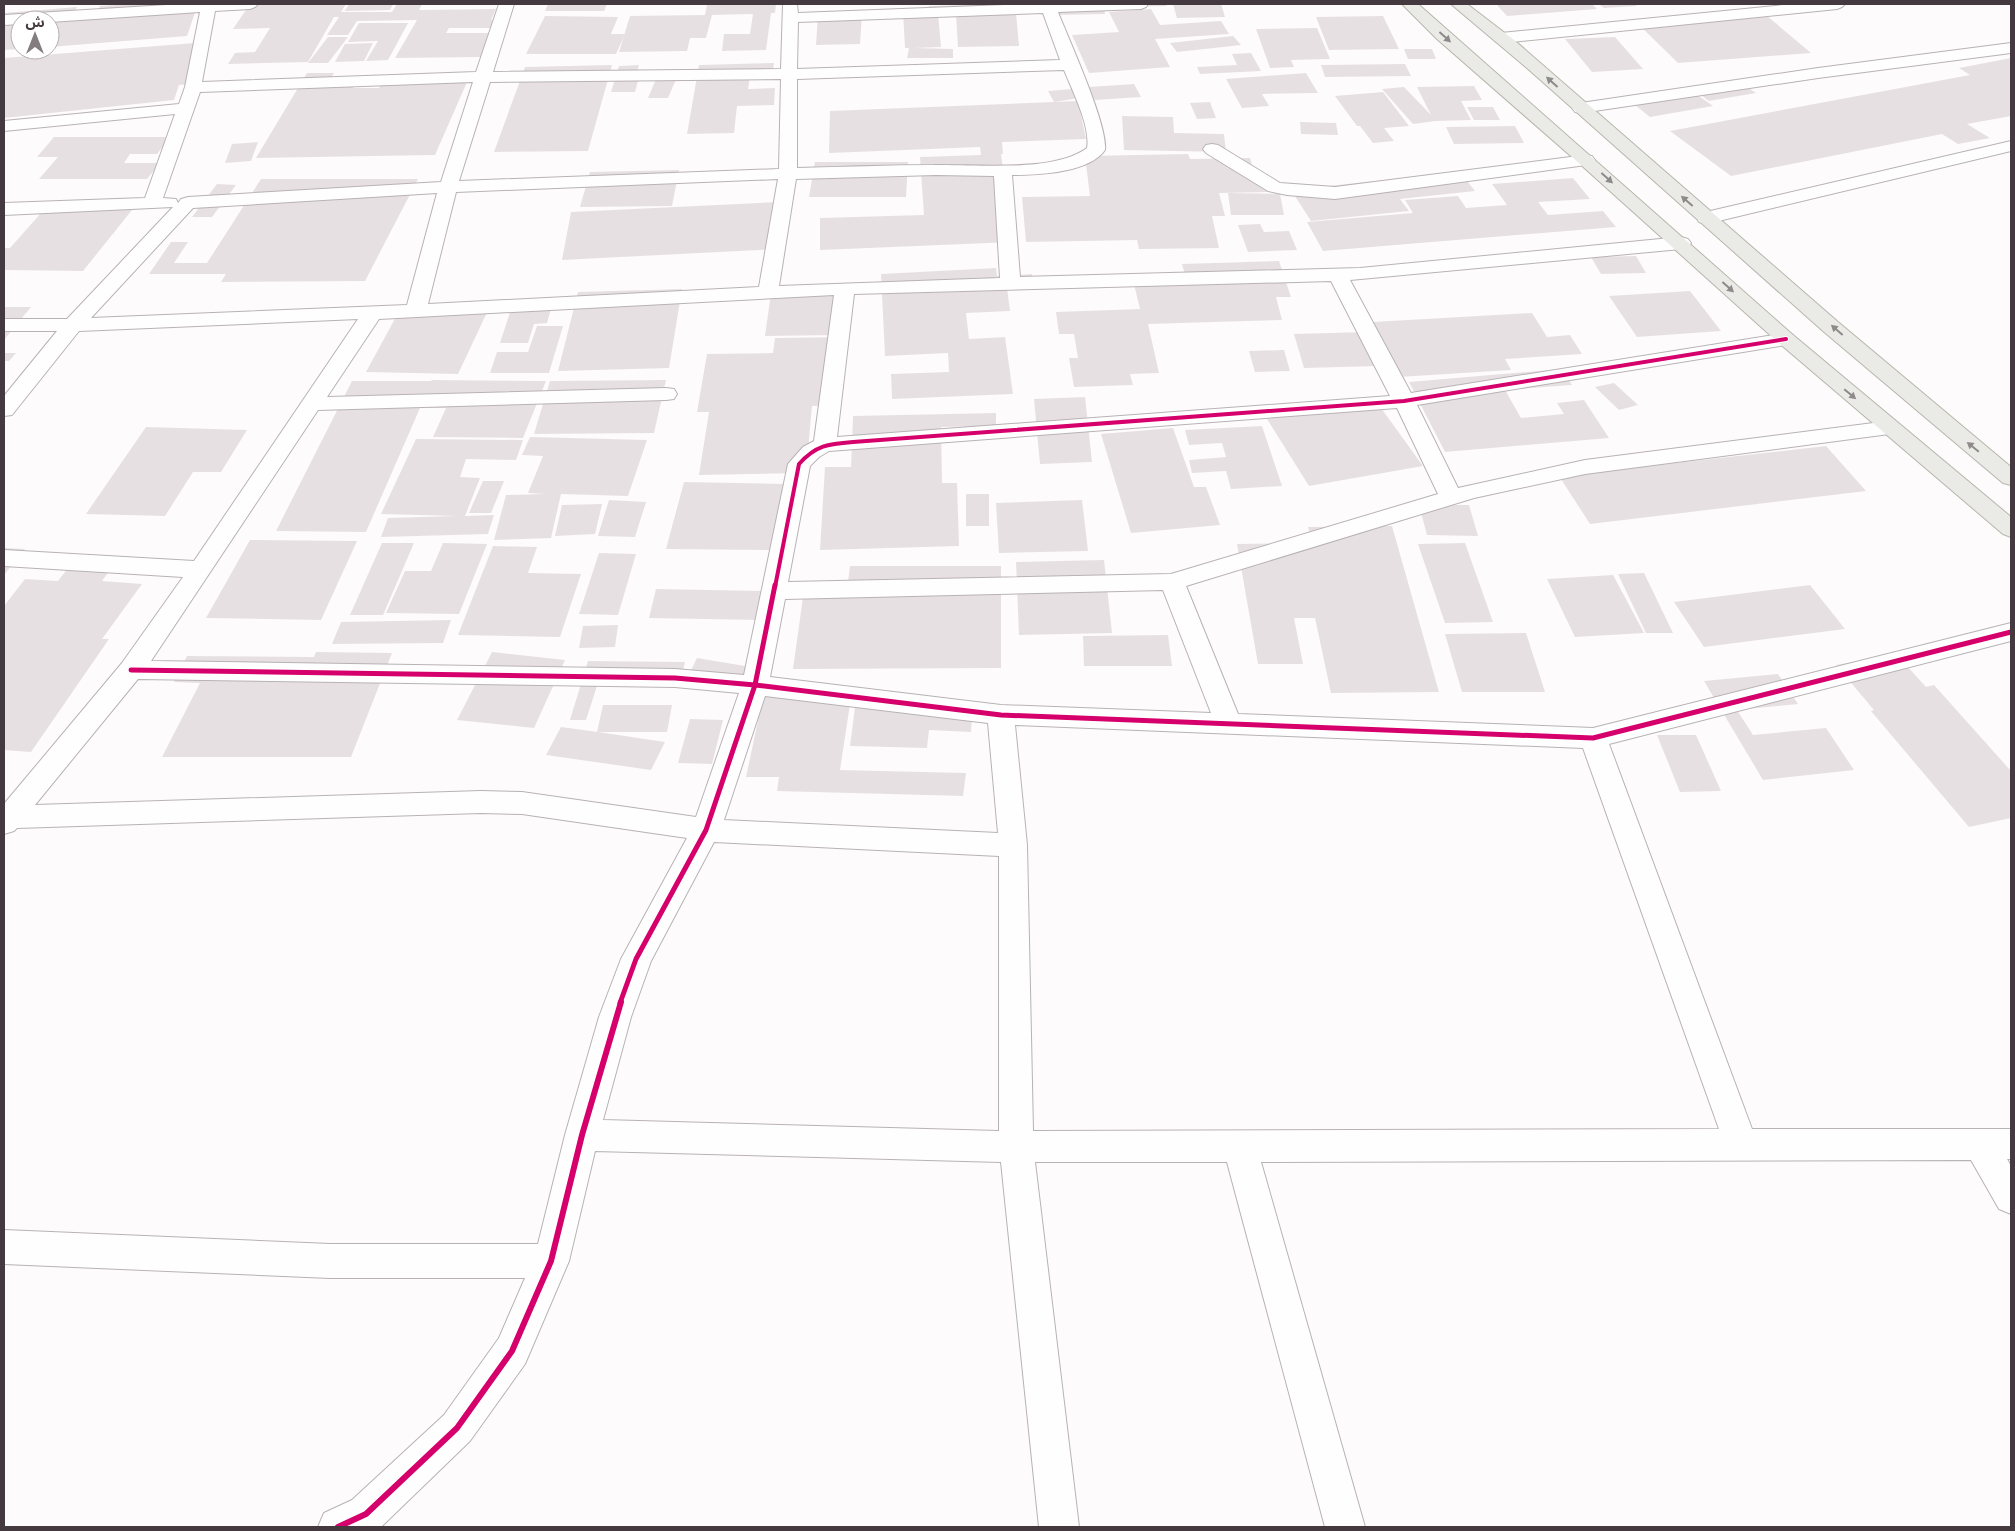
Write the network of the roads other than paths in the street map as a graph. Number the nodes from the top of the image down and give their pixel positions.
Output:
1 (209, 4) edge
2 (250, 4) edge
3 (506, 4) edge
4 (1141, 4) edge
5 (1409, 4) edge
6 (1458, 4) edge
7 (1837, 4) edge
8 (1048, 6) edge
9 (790, 11) edge
10 (4, 20) edge
11 (1501, 38) junction
12 (2011, 48) edge
13 (1070, 65) junction
14 (789, 74) junction
15 (483, 77) junction
16 (194, 87) junction
17 (187, 108) junction
18 (1581, 108) junction
19 (4, 126) edge
20 (2011, 146) edge
21 (1212, 149) dead end
22 (1586, 160) junction
23 (1003, 170) junction
24 (788, 173) junction
25 (448, 186) junction
26 (188, 203) junction
27 (152, 204) junction
28 (4, 208) edge
29 (1706, 218) junction
30 (1681, 244) junction
31 (1337, 274) junction
32 (1010, 284) junction
33 (845, 288) junction
34 (768, 291) junction
35 (416, 311) junction
36 (373, 312) junction
37 (4, 324) edge
38 (73, 325) junction
39 (1786, 339) junction
40 (666, 394) dead end
41 (1404, 401) junction
42 (312, 404) junction
43 (4, 410) edge
44 (1889, 428) junction
45 (825, 445) junction
46 (2011, 478) edge
47 (1452, 498) junction
48 (2011, 530) edge
49 (4, 558) edge
50 (201, 570) junction
51 (1172, 582) junction
52 (775, 591) junction
53 (2011, 632) edge
54 (131, 670) junction
55 (755, 684) junction
56 (1000, 715) junction
57 (1228, 723) junction
58 (1593, 738) junction
59 (5, 819) edge
60 (706, 830) junction
61 (1014, 845) junction
62 (582, 1135) junction
63 (1742, 1144) junction
64 (1996, 1144) edge
65 (1240, 1146) junction
66 (1016, 1147) junction
67 (2011, 1198) edge
68 (4, 1247) edge
69 (551, 1261) junction
70 (338, 1527) edge
71 (1059, 1527) edge
72 (1345, 1527) edge

1 - 2 street
1 - 10 street
1 - 16 street
3 - 15 street
4 - 8 street
5 -> 22 main road
6 - 11 main road
7 - 11 street
8 - 9 street
8 - 13 street
9 - 14 street
18 -> 11 main road
12 - 18 street
13 - 14 street
13 - 23 street
14 - 15 street
14 - 24 street
15 - 16 street
15 - 25 street
16 - 17 street
17 - 19 street
17 - 27 street
29 -> 18 main road
20 - 29 street
21 - 22 street
22 -> 30 main road
23 - 24 street
23 - 32 street
24 - 25 street
24 - 34 street
25 - 26 street
25 - 35 street
26 - 27 street
26 - 38 street
27 - 28 street
46 -> 29 main road
30 - 31 street
30 -> 39 main road
31 - 32 street
31 - 41 street
32 - 33 street
33 - 34 street
33 - 45 street
34 - 35 street
35 - 36 street
36 - 38 street
36 - 42 street
37 - 38 street
38 - 43 street
39 - 41 street
39 -> 44 main road
40 - 42 street
41 - 45 street
41 - 47 street
42 - 50 street
44 - 47 street
44 - 48 main road
45 - 52 street
47 - 51 street
49 - 50 street
50 - 54 street
51 - 52 street
51 - 57 street
52 - 55 street
53 - 58 street
54 - 55 street
54 - 59 street
55 - 56 street
55 - 60 street
56 - 57 street
56 - 61 street
57 - 58 street
58 - 63 street
59 - 60 street
60 - 61 street
60 - 62 street
61 - 66 street
62 - 66 street
62 - 69 street
63 - 64 street
63 - 65 street
64 - 67 street
65 - 66 street
65 - 72 street
66 - 71 street
68 - 69 street
69 - 70 street

